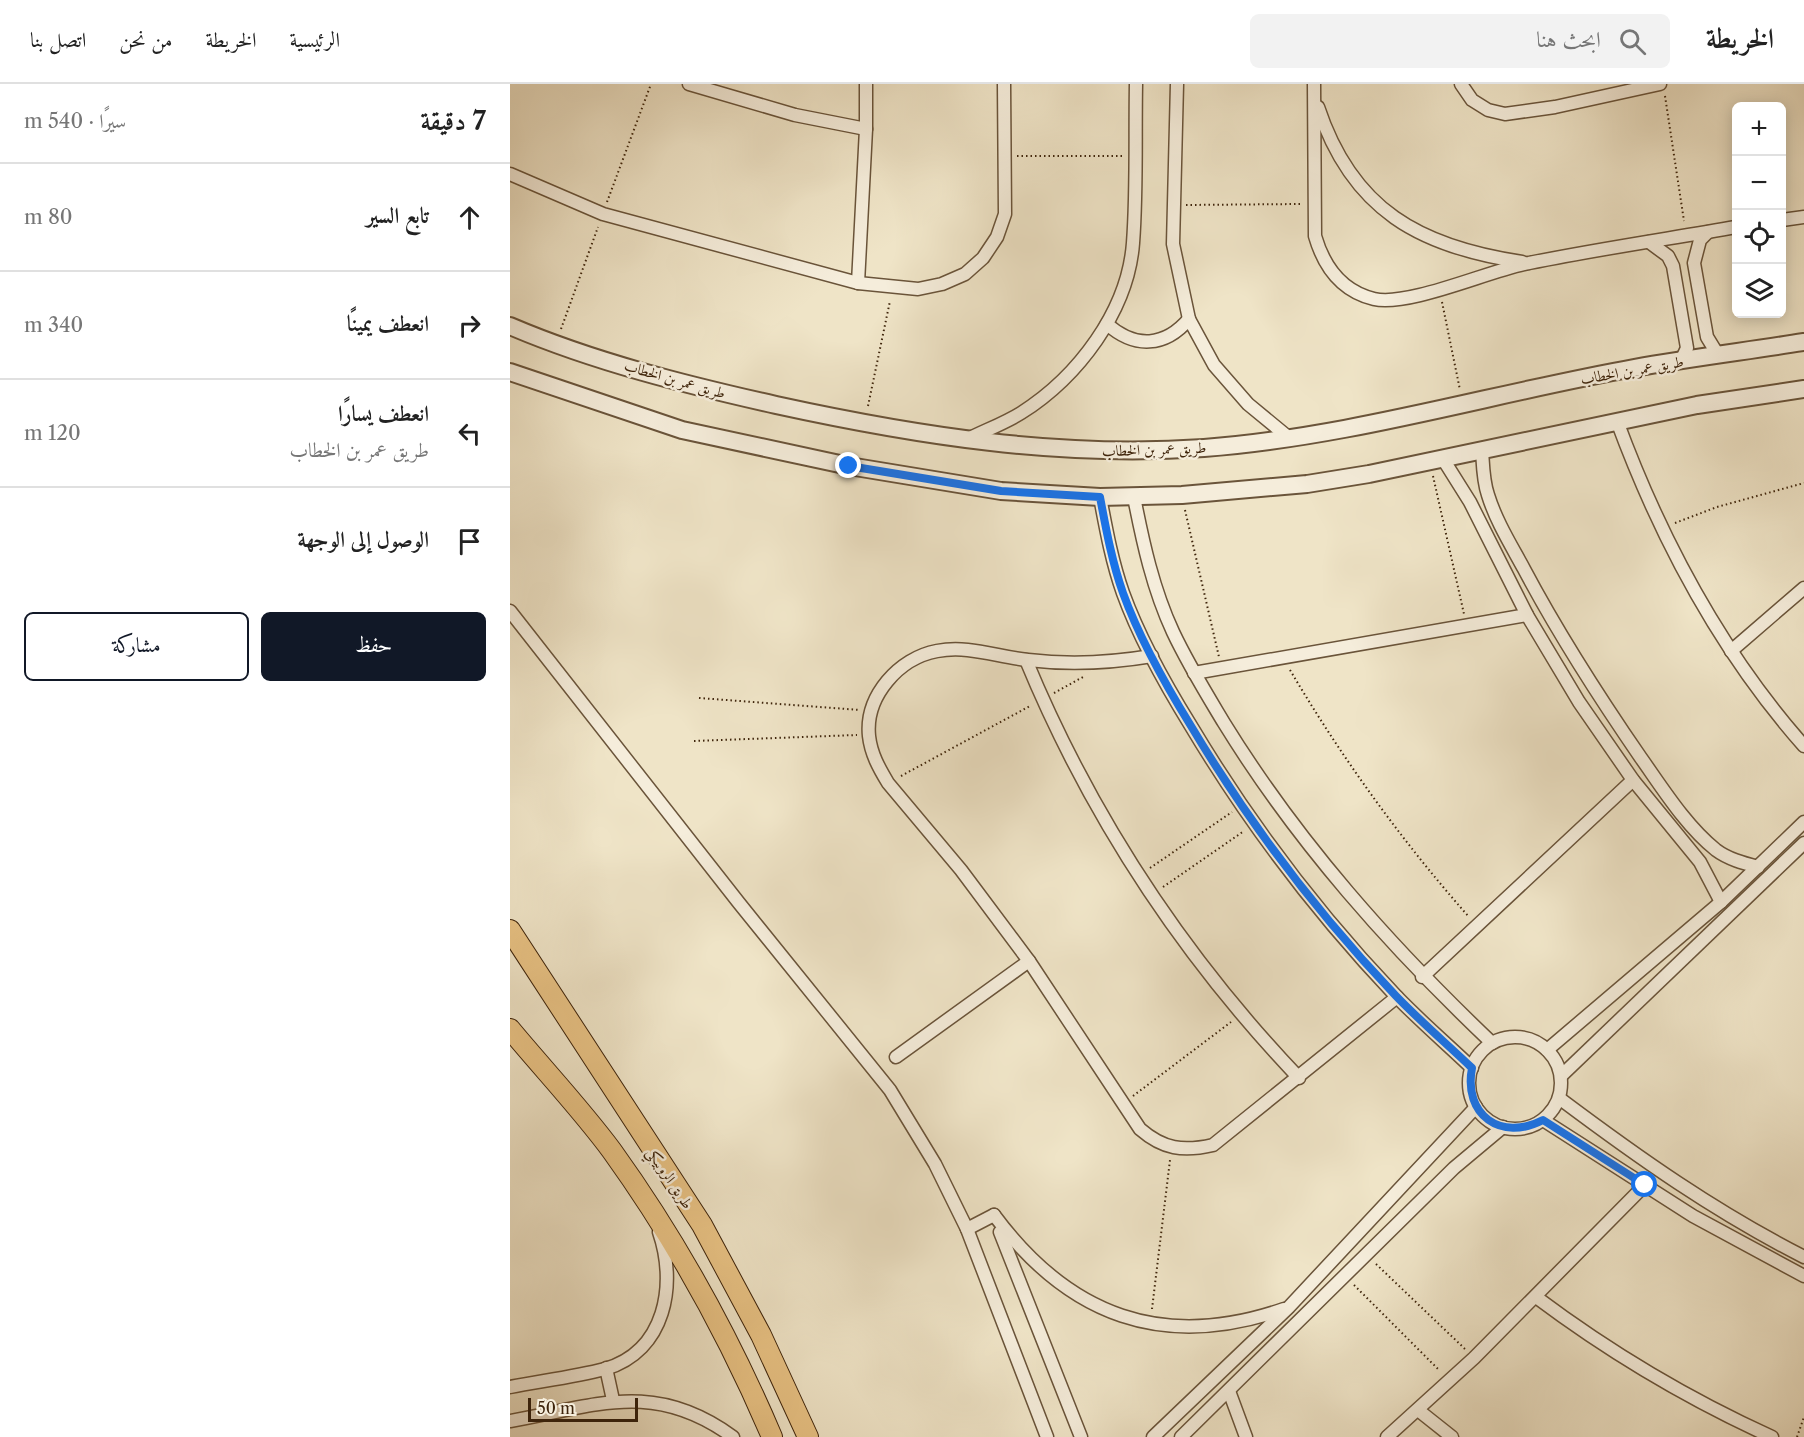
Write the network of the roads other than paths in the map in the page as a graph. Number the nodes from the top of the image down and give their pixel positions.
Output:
1 (689, 84) edge
2 (866, 84) edge
3 (1004, 84) edge
4 (1136, 84) edge
5 (1177, 84) edge
6 (1461, 84) edge
7 (1314, 89) edge
8 (1662, 90) edge
9 (866, 129) junction
10 (510, 174) edge
11 (1804, 218) edge
12 (1786, 220) edge
13 (1732, 228) edge
14 (1708, 232) junction
15 (1649, 242) junction
16 (1527, 263) junction
17 (858, 283) junction
18 (1189, 319) junction
19 (1107, 324) junction
20 (510, 326) edge
21 (1804, 342) edge
22 (1718, 355) junction
23 (1681, 361) junction
24 (510, 372) edge
25 (1804, 389) edge
26 (1617, 421) junction
27 (1288, 437) junction
28 (966, 440) junction
29 (1482, 450) junction
30 (1436, 460) junction
31 (1100, 497) junction
32 (1134, 497) junction
33 (1804, 588) edge
34 (510, 611) edge
35 (1527, 615) junction
36 (1731, 651) junction
37 (1152, 656) junction
38 (1026, 660) junction
39 (1194, 673) junction
40 (1804, 746) edge
41 (1633, 780) junction
42 (1804, 822) edge
43 (1804, 843) edge
44 (1758, 867) junction
45 (1721, 902) junction
46 (510, 930) edge
47 (1029, 961) junction
48 (1422, 977) junction
49 (1397, 997) junction
50 (510, 1029) edge
51 (1492, 1043) junction
52 (1547, 1050) junction
53 (897, 1057) dead end
54 (1472, 1068) junction
55 (1561, 1076) junction
56 (1299, 1078) junction
57 (1558, 1098) junction
58 (1476, 1107) junction
59 (1543, 1120) junction
60 (1503, 1127) junction
61 (1645, 1185) junction
62 (649, 1206) junction
63 (994, 1215) junction
64 (967, 1229) junction
65 (1804, 1257) edge
66 (1804, 1276) edge
67 (1536, 1297) junction
68 (1289, 1307) junction
69 (606, 1368) junction
70 (510, 1387) edge
71 (1229, 1391) junction
72 (613, 1400) junction
73 (1418, 1410) junction
74 (511, 1421) edge
75 (733, 1437) edge
76 (772, 1437) edge
77 (808, 1437) edge
78 (1047, 1437) edge
79 (1081, 1437) edge
80 (1154, 1437) edge
81 (1181, 1437) edge
82 (1246, 1437) edge
83 (1387, 1437) edge
84 (1452, 1437) edge
85 (1772, 1437) edge

1 - 9 street
2 - 9 street
3 - 17 street
4 - 19 street
5 - 18 street
6 - 8 street
7 - 16 street
7 - 16 street
9 - 17 street
10 - 17 street
11 - 12 street
13 - 14 street
14 - 15 street
14 - 22 street
15 - 16 street
15 - 23 street
18 - 19 street
18 - 27 street
19 - 28 street
20 - 28 street, طريق عمر بن الخطاب
21 - 22 street, طريق عمر بن الخطاب
22 - 23 street, طريق عمر بن الخطاب
23 - 27 street, طريق عمر بن الخطاب
24 - 31 street
25 - 26 street
26 - 29 street
26 - 36 street
27 - 28 street, طريق عمر بن الخطاب
29 - 30 street
29 - 44 street
30 - 32 street
30 - 35 street
31 - 32 street
31 - 37 street
32 - 39 street
33 - 36 street
34 - 64 street
35 - 39 street
35 - 41 street
36 - 40 street
37 - 38 street
37 - 49 street
38 - 47 street
38 - 56 street
39 - 48 street
41 - 45 street
41 - 48 street
42 - 44 street
43 - 55 street
44 - 45 street
45 - 52 street
46 - 77 main road, طريق الروبيكي
47 - 53 street
47 - 56 street
48 - 51 street
49 - 54 street
49 - 56 street
50 - 62 main road
51 - 52 street
51 - 54 street
52 - 55 street
54 - 58 street
55 - 57 street
57 - 59 street
57 - 65 street
58 - 60 street
58 - 68 street
59 - 60 street
59 - 61 street
60 - 71 street
61 - 66 street
61 - 67 street
62 - 69 street
62 - 76 main road
63 - 64 street
63 - 68 street
63 - 79 street
64 - 78 street
67 - 73 street
67 - 85 street
68 - 80 street
69 - 70 street
69 - 72 street
71 - 81 street
71 - 82 street
72 - 74 street
72 - 75 street
73 - 83 street
73 - 84 street

